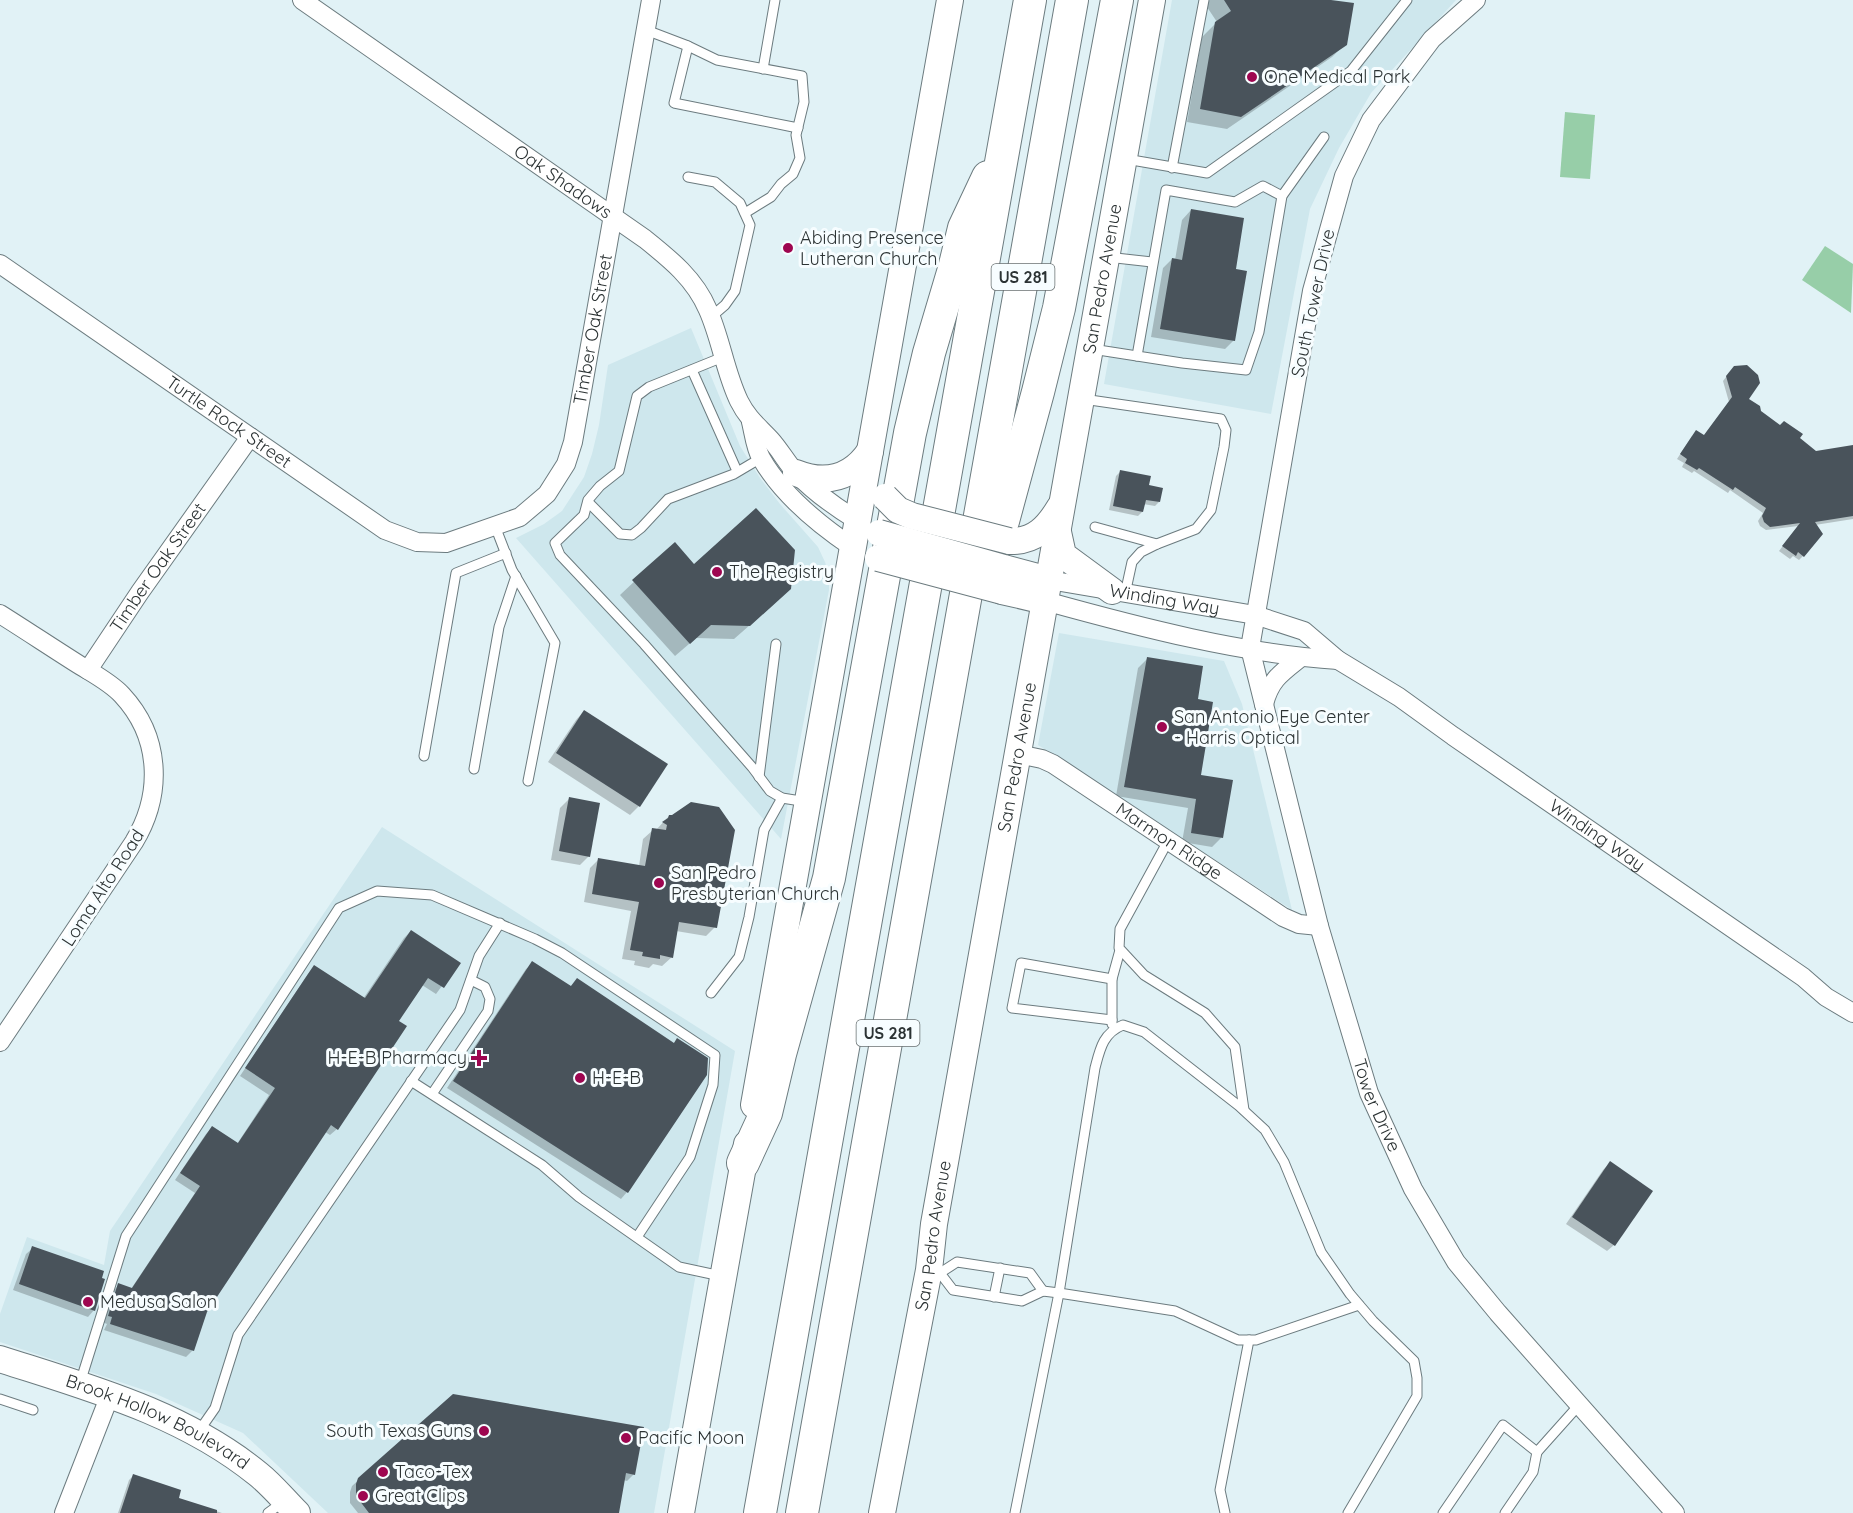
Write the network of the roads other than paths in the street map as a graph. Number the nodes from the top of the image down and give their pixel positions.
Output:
1 (302, 0) edge
2 (651, 0) edge
3 (775, 0) edge
4 (950, 0) edge
5 (1030, 0) edge
6 (1072, 0) edge
7 (1117, 0) edge
8 (1152, 0) edge
9 (1204, 0) edge
10 (1407, 0) edge
11 (1476, 0) edge
12 (646, 30) junction
13 (688, 46) junction
14 (763, 69) junction
15 (798, 128) junction
16 (1324, 137) dead end
17 (1005, 141) junction
18 (1124, 159) junction
19 (1172, 168) junction
20 (688, 177) dead end
21 (1282, 196) junction
22 (745, 213) junction
23 (612, 218) junction
24 (1106, 256) junction
25 (1152, 262) junction
26 (0, 264) edge
27 (711, 317) junction
28 (1090, 349) junction
29 (1137, 356) junction
30 (723, 357) junction
31 (693, 370) junction
32 (1081, 398) junction
33 (752, 422) junction
34 (250, 436) junction
35 (869, 456) junction
36 (761, 458) junction
37 (737, 471) junction
38 (796, 473) junction
39 (588, 502) junction
40 (1062, 504) junction
41 (495, 526) junction
42 (868, 527) junction
43 (1095, 527) dead end
44 (1058, 532) junction
45 (469, 536) joint
46 (1157, 544) junction
47 (852, 547) junction
48 (506, 553) junction
49 (973, 553) junction
50 (516, 576) junction
51 (1003, 580) junction
52 (1047, 590) junction
53 (1126, 594) junction
54 (0, 614) edge
55 (1255, 615) junction
56 (1137, 625) junction
57 (776, 644) dead end
58 (1250, 648) junction
59 (1300, 658) junction
60 (1338, 660) junction
61 (88, 670) junction
62 (1264, 704) junction
63 (1018, 754) junction
64 (424, 756) dead end
65 (474, 769) dead end
66 (759, 777) junction
67 (528, 780) dead end
68 (782, 798) junction
69 (807, 802) junction
70 (1168, 841) junction
71 (500, 923) junction
72 (1319, 926) junction
73 (1120, 950) junction
74 (1112, 979) junction
75 (471, 981) junction
76 (711, 993) dead end
77 (1853, 1013) edge
78 (1112, 1025) junction
79 (0, 1042) edge
80 (411, 1081) junction
81 (432, 1094) junction
82 (1244, 1110) junction
83 (743, 1163) junction
84 (638, 1237) junction
85 (1000, 1268) junction
86 (934, 1272) junction
87 (723, 1276) junction
88 (1043, 1291) junction
89 (1059, 1293) junction
90 (994, 1296) junction
91 (1359, 1305) junction
92 (1250, 1340) junction
93 (0, 1359) edge
94 (80, 1385) junction
95 (110, 1395) junction
96 (0, 1398) edge
97 (1579, 1405) junction
98 (33, 1410) dead end
99 (198, 1433) junction
100 (1537, 1452) junction
101 (283, 1509) edge
102 (64, 1513) edge
103 (681, 1513) edge
104 (760, 1513) edge
105 (802, 1513) edge
106 (882, 1513) edge
107 (1015, 1513) edge
108 (1225, 1513) edge
109 (1348, 1513) edge
110 (1443, 1513) edge
111 (1505, 1513) edge
112 (1675, 1513) edge

1 - 23 street, Oak Shadows
2 - 12 street, Timber Oak Street
3 - 14 lane
4 - 35 main road
5 - 17 highway, US 281
6 - 49 highway, US 281
7 - 49 highway
8 - 18 main road, San Pedro Avenue
9 - 19 lane
10 - 19 lane
11 - 55 street, South Tower Drive
12 - 13 lane
12 - 23 street, Timber Oak Street
13 - 14 lane
13 - 15 lane
14 - 15 lane
15 - 22 lane
16 - 21 lane
17 - 83 highway
17 - 104 highway, US 281
18 - 19 lane
18 - 24 main road, San Pedro Avenue
20 - 22 lane
21 - 25 lane
21 - 29 lane
22 - 27 lane
23 - 27 street, Oak Shadows
23 - 41 street, Timber Oak Street
24 - 25 lane
24 - 28 main road, San Pedro Avenue
25 - 29 lane
26 - 34 street, Turtle Rock Street
27 - 30 street, Oak Shadows
28 - 29 lane
28 - 32 main road, San Pedro Avenue
30 - 31 lane
30 - 33 street, Oak Shadows
31 - 37 lane
31 - 39 lane
32 - 40 main road, San Pedro Avenue
32 - 46 lane
33 - 36 street, Oak Shadows
33 - 38 street, Oak Shadows
34 - 45 street, Turtle Rock Street
34 - 61 street, Timber Oak Street
35 - 38 main road
35 - 40 main road, bridge
35 - 42 main road
36 - 37 lane
36 - 47 street, Oak Shadows
37 - 39 lane
38 - 42 street, Oak Shadows
39 - 66 lane
40 - 44 main road, San Pedro Avenue
41 - 45 street, Timber Oak Street
41 - 48 lane
42 - 47 main road
42 - 51 main road, bridge
43 - 46 lane
44 - 52 main road, San Pedro Avenue
44 - 53 main road
46 - 53 lane
47 - 51 main road, bridge
47 - 69 main road
48 - 50 lane
48 - 64 lane
49 - 105 highway, US 281
50 - 65 lane
50 - 67 lane
51 - 52 main road
52 - 53 street, Winding Way
52 - 56 street, Winding Way
52 - 63 main road, San Pedro Avenue
53 - 55 street, Winding Way
53 - 56 street
54 - 61 street, Loma Alto Road
55 - 58 street, Tower Drive
55 - 60 street, Winding Way
56 - 58 street, Winding Way
57 - 66 lane
58 - 59 street, Winding Way
58 - 62 street, Tower Drive
59 - 60 street, Winding Way
59 - 62 street
60 - 77 street, Winding Way
61 - 79 street, Loma Alto Road
62 - 72 street, Tower Drive
63 - 70 street, Marmon Ridge
63 - 86 main road, San Pedro Avenue
66 - 68 lane
68 - 69 lane
68 - 76 lane
69 - 83 main road
70 - 72 street, Marmon Ridge
70 - 73 lane
71 - 75 lane
71 - 84 lane
71 - 94 lane
72 - 97 street, Tower Drive
73 - 74 lane
73 - 82 lane
74 - 78 lane
74 - 78 lane
75 - 80 lane
75 - 81 lane
78 - 82 lane
78 - 89 lane
80 - 81 lane
80 - 99 lane
81 - 84 lane
82 - 91 lane
83 - 87 main road
84 - 87 lane
85 - 86 lane
85 - 88 lane
85 - 90 lane
86 - 90 lane
86 - 106 main road, San Pedro Avenue
87 - 103 main road
88 - 89 lane
88 - 90 lane
89 - 92 lane
89 - 107 lane
91 - 92 lane
91 - 109 lane
92 - 108 lane
93 - 94 main road, Brook Hollow Boulevard
94 - 95 main road, Brook Hollow Boulevard
95 - 99 main road, Brook Hollow Boulevard
95 - 102 street
96 - 98 lane
97 - 100 lane
97 - 112 street, Tower Drive
99 - 101 main road, Brook Hollow Boulevard
100 - 110 lane
100 - 111 lane

